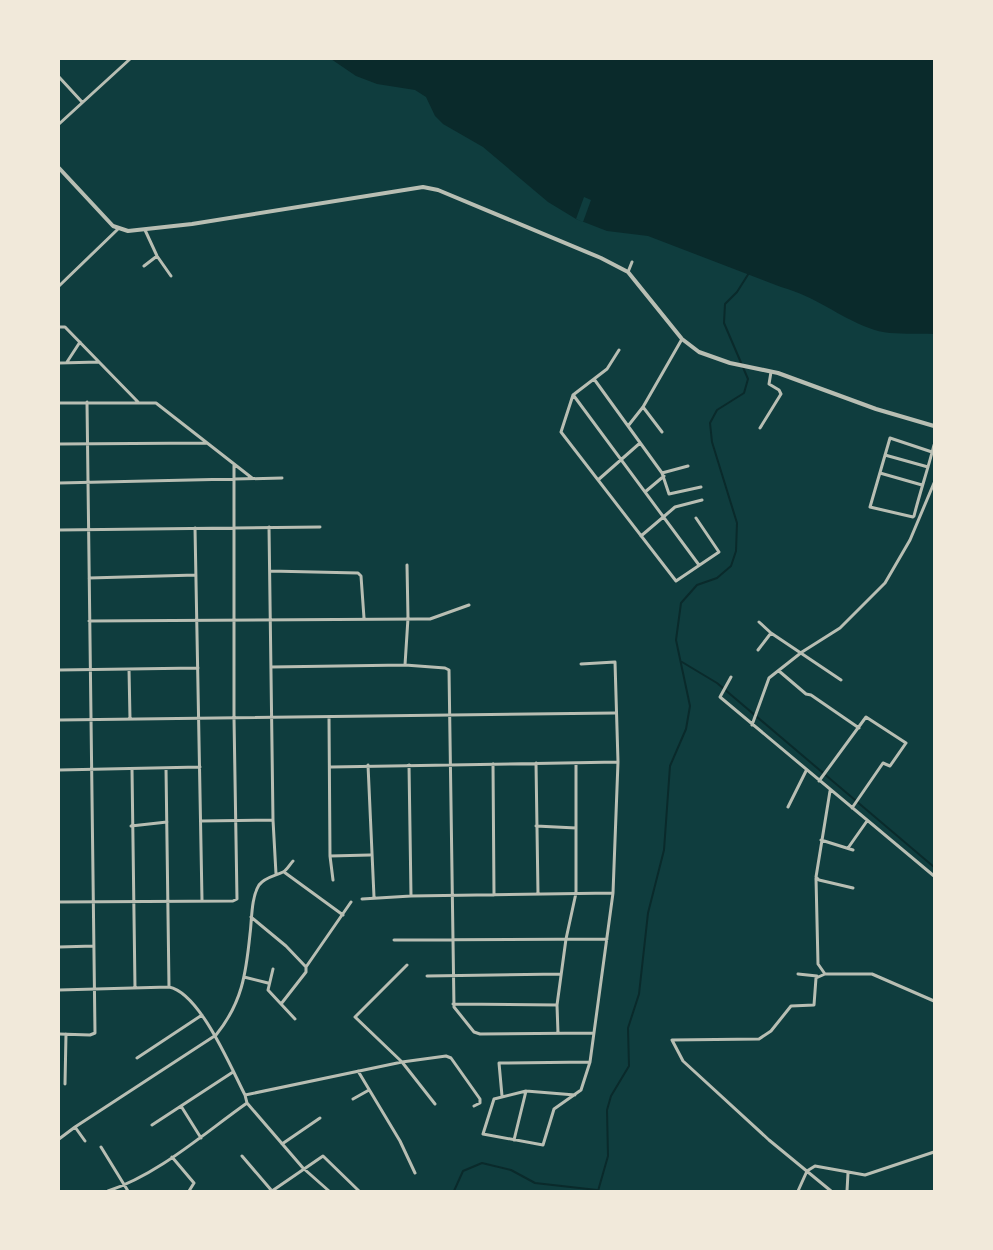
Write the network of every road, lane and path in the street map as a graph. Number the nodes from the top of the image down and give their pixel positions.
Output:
1 (130, 59) edge
2 (59, 77) edge
3 (82, 102) junction
4 (59, 124) edge
5 (59, 168) edge
6 (118, 229) junction
7 (145, 230) junction
8 (157, 256) junction
9 (632, 262) dead end
10 (144, 266) dead end
11 (628, 272) junction
12 (171, 276) dead end
13 (59, 286) edge
14 (59, 327) edge
15 (682, 338) junction
16 (80, 342) junction
17 (620, 350) dead end
18 (66, 362) junction
19 (100, 362) junction
20 (59, 363) edge
21 (772, 371) junction
22 (594, 379) junction
23 (573, 395) junction
24 (87, 402) junction
25 (138, 402) junction
26 (59, 403) edge
27 (643, 407) junction
28 (628, 426) junction
29 (934, 426) edge
30 (760, 428) dead end
31 (662, 432) dead end
32 (208, 443) junction
33 (640, 443) junction
34 (59, 444) edge
35 (87, 444) junction
36 (934, 445) edge
37 (932, 452) junction
38 (885, 455) junction
39 (622, 461) junction
40 (234, 464) junction
41 (688, 466) dead end
42 (928, 467) junction
43 (880, 472) junction
44 (663, 474) junction
45 (282, 478) dead end
46 (234, 479) junction
47 (252, 479) junction
48 (598, 480) junction
49 (59, 483) edge
50 (88, 483) junction
51 (934, 483) edge
52 (922, 485) junction
53 (701, 487) dead end
54 (645, 492) junction
55 (702, 500) dead end
56 (664, 518) junction
57 (696, 518) dead end
58 (269, 527) junction
59 (320, 527) dead end
60 (195, 528) junction
61 (234, 528) junction
62 (59, 530) edge
63 (88, 530) junction
64 (641, 536) junction
65 (408, 565) dead end
66 (699, 565) junction
67 (270, 571) junction
68 (196, 575) junction
69 (88, 578) junction
70 (469, 605) dead end
71 (364, 618) junction
72 (408, 618) junction
73 (197, 620) junction
74 (234, 620) junction
75 (270, 620) junction
76 (89, 621) junction
77 (759, 622) dead end
78 (771, 633) junction
79 (758, 650) dead end
80 (802, 652) junction
81 (581, 664) dead end
82 (405, 665) junction
83 (271, 667) junction
84 (198, 668) junction
85 (90, 669) junction
86 (129, 669) junction
87 (59, 670) edge
88 (779, 670) junction
89 (732, 677) dead end
90 (841, 680) dead end
91 (615, 713) junction
92 (450, 716) junction
93 (330, 717) junction
94 (199, 718) junction
95 (234, 718) junction
96 (271, 718) junction
97 (130, 719) junction
98 (59, 720) edge
99 (90, 720) junction
100 (752, 725) junction
101 (858, 728) junction
102 (618, 762) junction
103 (536, 763) junction
104 (576, 763) junction
105 (450, 764) junction
106 (493, 764) junction
107 (368, 765) junction
108 (409, 765) junction
109 (200, 767) junction
110 (331, 767) junction
111 (166, 768) junction
112 (91, 769) junction
113 (132, 769) junction
114 (59, 770) edge
115 (806, 771) junction
116 (821, 780) junction
117 (830, 791) junction
118 (853, 807) junction
119 (788, 808) dead end
120 (236, 820) junction
121 (273, 820) junction
122 (200, 821) junction
123 (867, 821) junction
124 (167, 822) junction
125 (132, 826) junction
126 (536, 826) junction
127 (576, 828) junction
128 (821, 840) junction
129 (848, 848) junction
130 (853, 850) dead end
131 (370, 855) junction
132 (330, 856) junction
133 (294, 861) dead end
134 (284, 872) junction
135 (276, 874) junction
136 (934, 876) edge
137 (816, 878) junction
138 (333, 880) dead end
139 (852, 888) dead end
140 (576, 893) junction
141 (614, 893) junction
142 (494, 894) junction
143 (538, 894) junction
144 (452, 895) junction
145 (411, 896) junction
146 (374, 897) junction
147 (362, 899) dead end
148 (168, 900) junction
149 (202, 900) junction
150 (93, 901) junction
151 (133, 901) junction
152 (59, 902) edge
153 (352, 902) dead end
154 (343, 915) junction
155 (251, 918) junction
156 (453, 939) junction
157 (566, 939) junction
158 (607, 939) junction
159 (394, 940) dead end
160 (94, 946) junction
161 (59, 947) edge
162 (407, 965) dead end
163 (306, 967) junction
164 (274, 969) dead end
165 (561, 974) junction
166 (798, 974) dead end
167 (825, 974) junction
168 (453, 975) junction
169 (427, 976) dead end
170 (818, 976) junction
171 (244, 977) junction
172 (268, 984) junction
173 (169, 987) junction
174 (135, 988) junction
175 (94, 989) junction
176 (59, 990) edge
177 (934, 1001) edge
178 (281, 1004) junction
179 (454, 1004) junction
180 (557, 1005) junction
181 (202, 1015) junction
182 (296, 1019) dead end
183 (558, 1033) junction
184 (594, 1033) junction
185 (59, 1034) edge
186 (66, 1034) junction
187 (216, 1035) junction
188 (137, 1058) dead end
189 (402, 1062) junction
190 (590, 1062) junction
191 (358, 1071) junction
192 (233, 1072) junction
193 (65, 1084) dead end
194 (369, 1090) junction
195 (526, 1091) junction
196 (245, 1094) junction
197 (575, 1095) junction
198 (502, 1096) junction
199 (354, 1099) dead end
200 (247, 1104) junction
201 (435, 1104) dead end
202 (181, 1106) junction
203 (474, 1106) dead end
204 (320, 1118) dead end
205 (152, 1125) dead end
206 (76, 1127) junction
207 (201, 1138) junction
208 (59, 1139) edge
209 (514, 1140) junction
210 (85, 1141) dead end
211 (282, 1144) junction
212 (101, 1147) dead end
213 (934, 1152) edge
214 (242, 1156) dead end
215 (172, 1157) junction
216 (303, 1168) junction
217 (807, 1171) junction
218 (415, 1173) dead end
219 (848, 1173) junction
220 (125, 1185) junction
221 (108, 1191) edge
222 (128, 1191) edge
223 (189, 1191) edge
224 (329, 1191) edge
225 (359, 1191) edge
226 (798, 1191) edge
227 (831, 1191) edge
228 (847, 1191) edge

1 - 3 street
2 - 3 street
3 - 4 street
5 - 6 street
6 - 7 street
6 - 13 street
7 - 8 street
7 - 11 street
8 - 10 street
8 - 12 street
9 - 11 street
11 - 15 street
14 - 16 street
15 - 21 street
15 - 27 street
16 - 18 street
16 - 19 street
17 - 22 street
18 - 19 street
18 - 20 street
19 - 25 street
21 - 29 street
21 - 30 street
22 - 23 street
22 - 28 street
23 - 39 street
23 - 48 street
24 - 25 street
24 - 26 street
24 - 35 street
25 - 32 street
27 - 28 street
27 - 31 street
28 - 33 street
32 - 35 street
32 - 40 street
33 - 39 street
33 - 44 street
34 - 35 street
35 - 50 street
36 - 37 street
37 - 38 street
37 - 42 street
38 - 42 street
38 - 43 street
39 - 48 street
39 - 54 street
40 - 46 street
40 - 47 street
41 - 44 street
42 - 52 street
43 - 52 street
43 - 52 street
44 - 53 street
44 - 54 street
45 - 47 street
46 - 47 street
46 - 50 street
46 - 61 street
48 - 64 street
49 - 50 street
50 - 63 street
51 - 80 street
54 - 56 street
55 - 56 street
56 - 64 street
56 - 66 street
57 - 66 street
58 - 59 street
58 - 61 street
58 - 67 street
60 - 61 street
60 - 63 street
60 - 68 street
61 - 74 street
62 - 63 street
63 - 69 street
64 - 66 street
65 - 72 street
67 - 71 street
67 - 75 street
68 - 69 street
68 - 73 street
69 - 76 street
70 - 72 street
71 - 72 street
71 - 75 street
72 - 82 street
73 - 74 street
73 - 76 street
73 - 84 street
74 - 75 street
74 - 95 street
75 - 83 street
76 - 85 street
77 - 78 street
78 - 79 street
78 - 80 street
80 - 88 street
80 - 90 street
81 - 91 street
82 - 83 street
82 - 92 street
83 - 96 street
84 - 86 street
84 - 94 street
85 - 86 street
85 - 87 street
85 - 99 street
86 - 97 street
88 - 100 street
88 - 101 street
89 - 100 street
91 - 92 street
91 - 102 street
92 - 93 street
92 - 105 street
93 - 96 street
93 - 110 street
94 - 95 street
94 - 97 street
94 - 109 street
95 - 96 street
95 - 120 street
96 - 121 street
97 - 99 street
98 - 99 street
99 - 112 street
100 - 115 street
101 - 116 street
101 - 118 street
102 - 104 street
102 - 141 street
103 - 104 street
103 - 106 street
103 - 126 street
104 - 127 street
105 - 106 street
105 - 108 street
105 - 144 street
106 - 142 street
107 - 108 street
107 - 110 street
107 - 131 street
108 - 145 street
109 - 111 street
109 - 122 street
110 - 132 street
111 - 113 street
111 - 124 street
112 - 113 street
112 - 114 street
112 - 150 street
113 - 125 street
115 - 116 street
115 - 119 street
116 - 117 street
117 - 118 street
117 - 128 street
118 - 123 street
120 - 121 street
120 - 122 street
120 - 149 street
121 - 135 street
122 - 149 street
123 - 129 street
123 - 136 street
124 - 125 street
124 - 148 street
125 - 151 street
126 - 127 street
126 - 143 street
127 - 140 street
128 - 129 street
128 - 137 street
129 - 130 street
131 - 132 street
131 - 146 street
132 - 138 street
133 - 134 street
134 - 135 street
134 - 154 street
135 - 155 street
137 - 139 street
137 - 167 street
140 - 141 street
140 - 143 street
140 - 157 street
141 - 158 street
142 - 143 street
142 - 144 street
144 - 145 street
144 - 156 street
145 - 146 street
146 - 147 street
148 - 149 street
148 - 151 street
148 - 173 street
150 - 151 street
150 - 152 street
150 - 160 street
151 - 174 street
153 - 154 street
154 - 163 street
155 - 163 street
155 - 171 street
156 - 157 street
156 - 159 street
156 - 168 street
157 - 158 street
157 - 165 street
158 - 184 street
160 - 161 street
160 - 175 street
162 - 189 street
163 - 178 street
164 - 172 street
165 - 168 street
165 - 180 street
166 - 170 street
167 - 170 street
167 - 177 street
168 - 169 street
168 - 179 street
170 - 217 street
171 - 172 street
171 - 187 street
172 - 178 street
173 - 174 street
173 - 181 street
174 - 175 street
175 - 176 street
175 - 186 street
178 - 182 street
179 - 180 street
179 - 183 street
180 - 183 street
181 - 187 street
181 - 188 street
183 - 184 street
184 - 190 street
185 - 186 street
186 - 193 street
187 - 192 street
187 - 206 street
189 - 191 street
189 - 201 street
189 - 203 street
190 - 197 street
190 - 198 street
191 - 194 street
191 - 196 street
192 - 196 street
192 - 202 street
194 - 199 street
194 - 218 street
195 - 197 street
195 - 198 street
195 - 209 street
196 - 200 street
197 - 209 street
198 - 209 street
200 - 207 street
200 - 211 street
202 - 205 street
202 - 207 street
204 - 211 street
206 - 208 street
206 - 210 street
207 - 215 street
211 - 216 street
212 - 220 street
213 - 219 street
214 - 216 street
215 - 220 street
215 - 223 street
216 - 224 street
216 - 225 street
217 - 219 street
217 - 226 street
217 - 227 street
219 - 228 street
220 - 221 street
220 - 222 street

